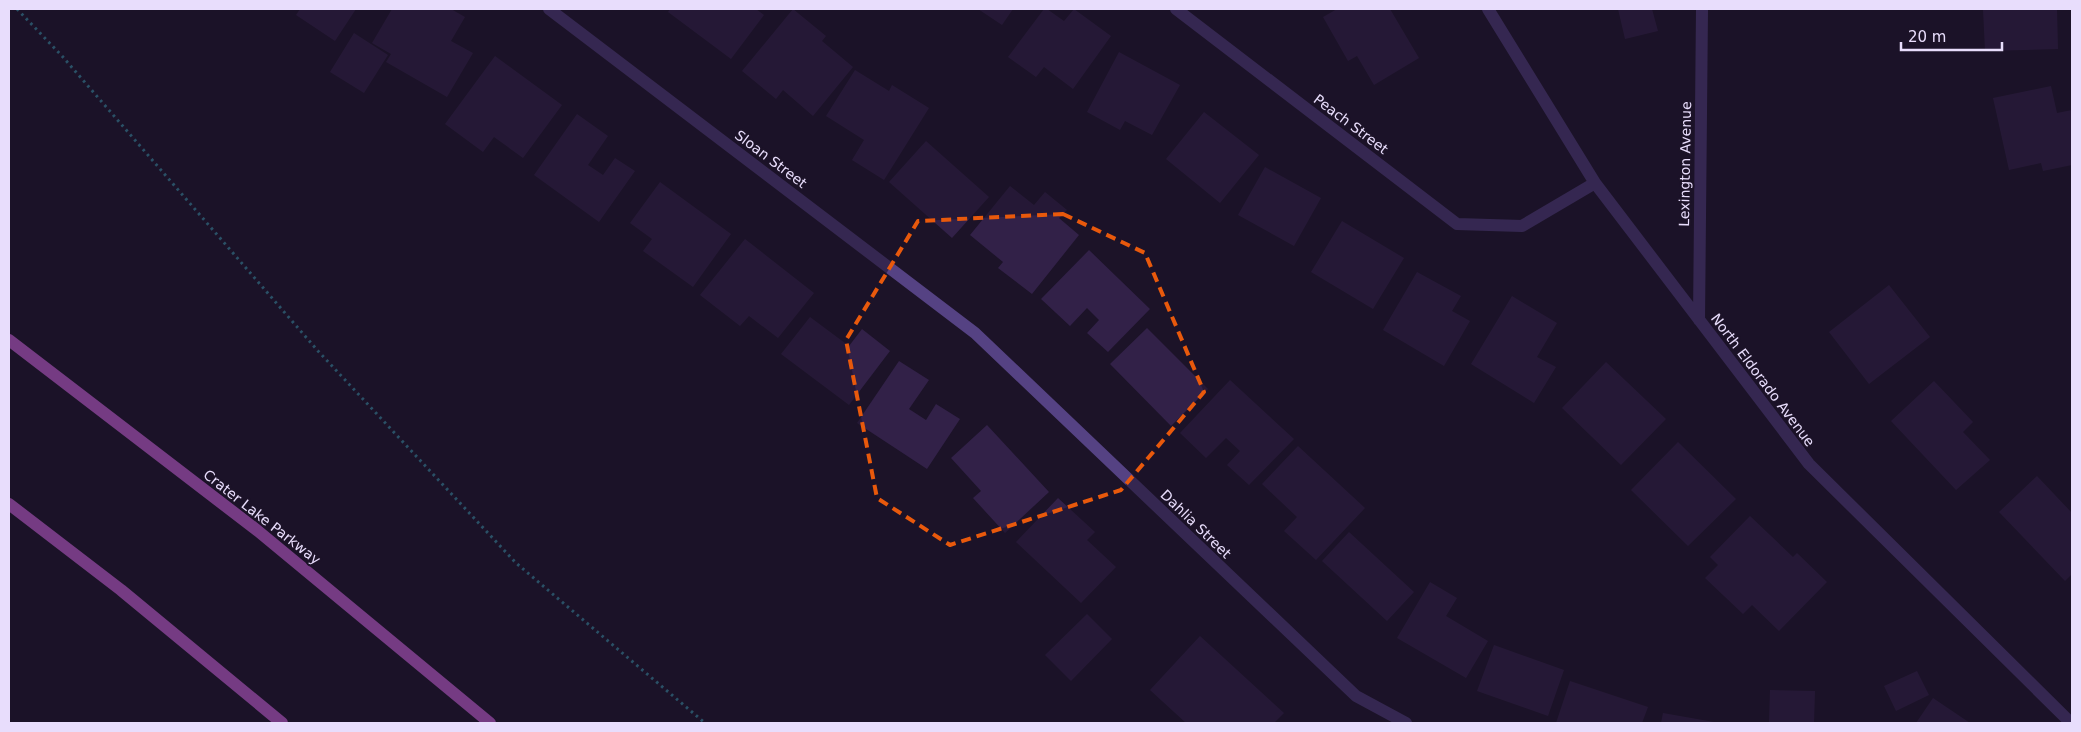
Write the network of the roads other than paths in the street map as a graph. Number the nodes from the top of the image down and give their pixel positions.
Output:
1 (549, 9) edge
2 (1176, 9) edge
3 (1488, 9) edge
4 (1702, 9) edge
5 (1595, 183) junction
6 (1699, 320) junction
7 (975, 333) joint
8 (9, 340) edge
9 (9, 504) edge
10 (282, 723) edge
11 (490, 723) edge
12 (1406, 723) edge
13 (2071, 723) edge

1 - 7 street, Sloan Street
2 - 5 street, Peach Street
3 - 5 street, North Eldorado Avenue
4 - 6 street, Lexington Avenue
5 - 6 street, North Eldorado Avenue
6 - 13 street, North Eldorado Avenue
7 - 12 street, Dahlia Street
8 - 11 main road, Crater Lake Parkway
9 - 10 main road

